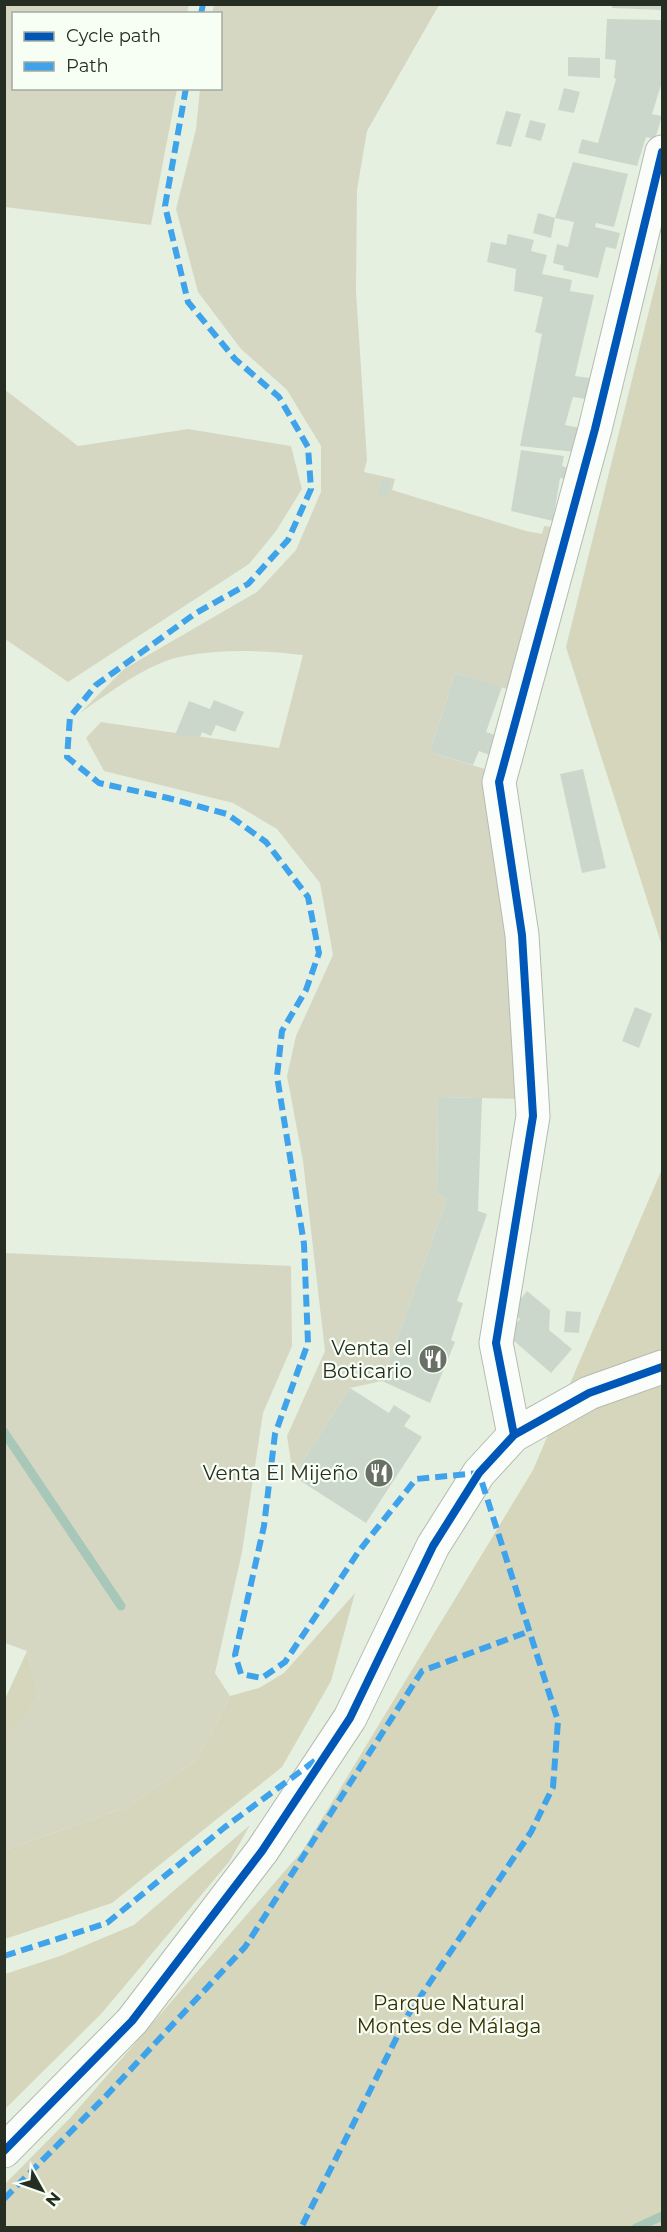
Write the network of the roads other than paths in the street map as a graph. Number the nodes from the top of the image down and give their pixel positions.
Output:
1 (663, 152) edge
2 (663, 1367) edge
3 (514, 1435) junction
4 (4, 2151) edge

1 - 3 street
2 - 3 street
3 - 4 street

